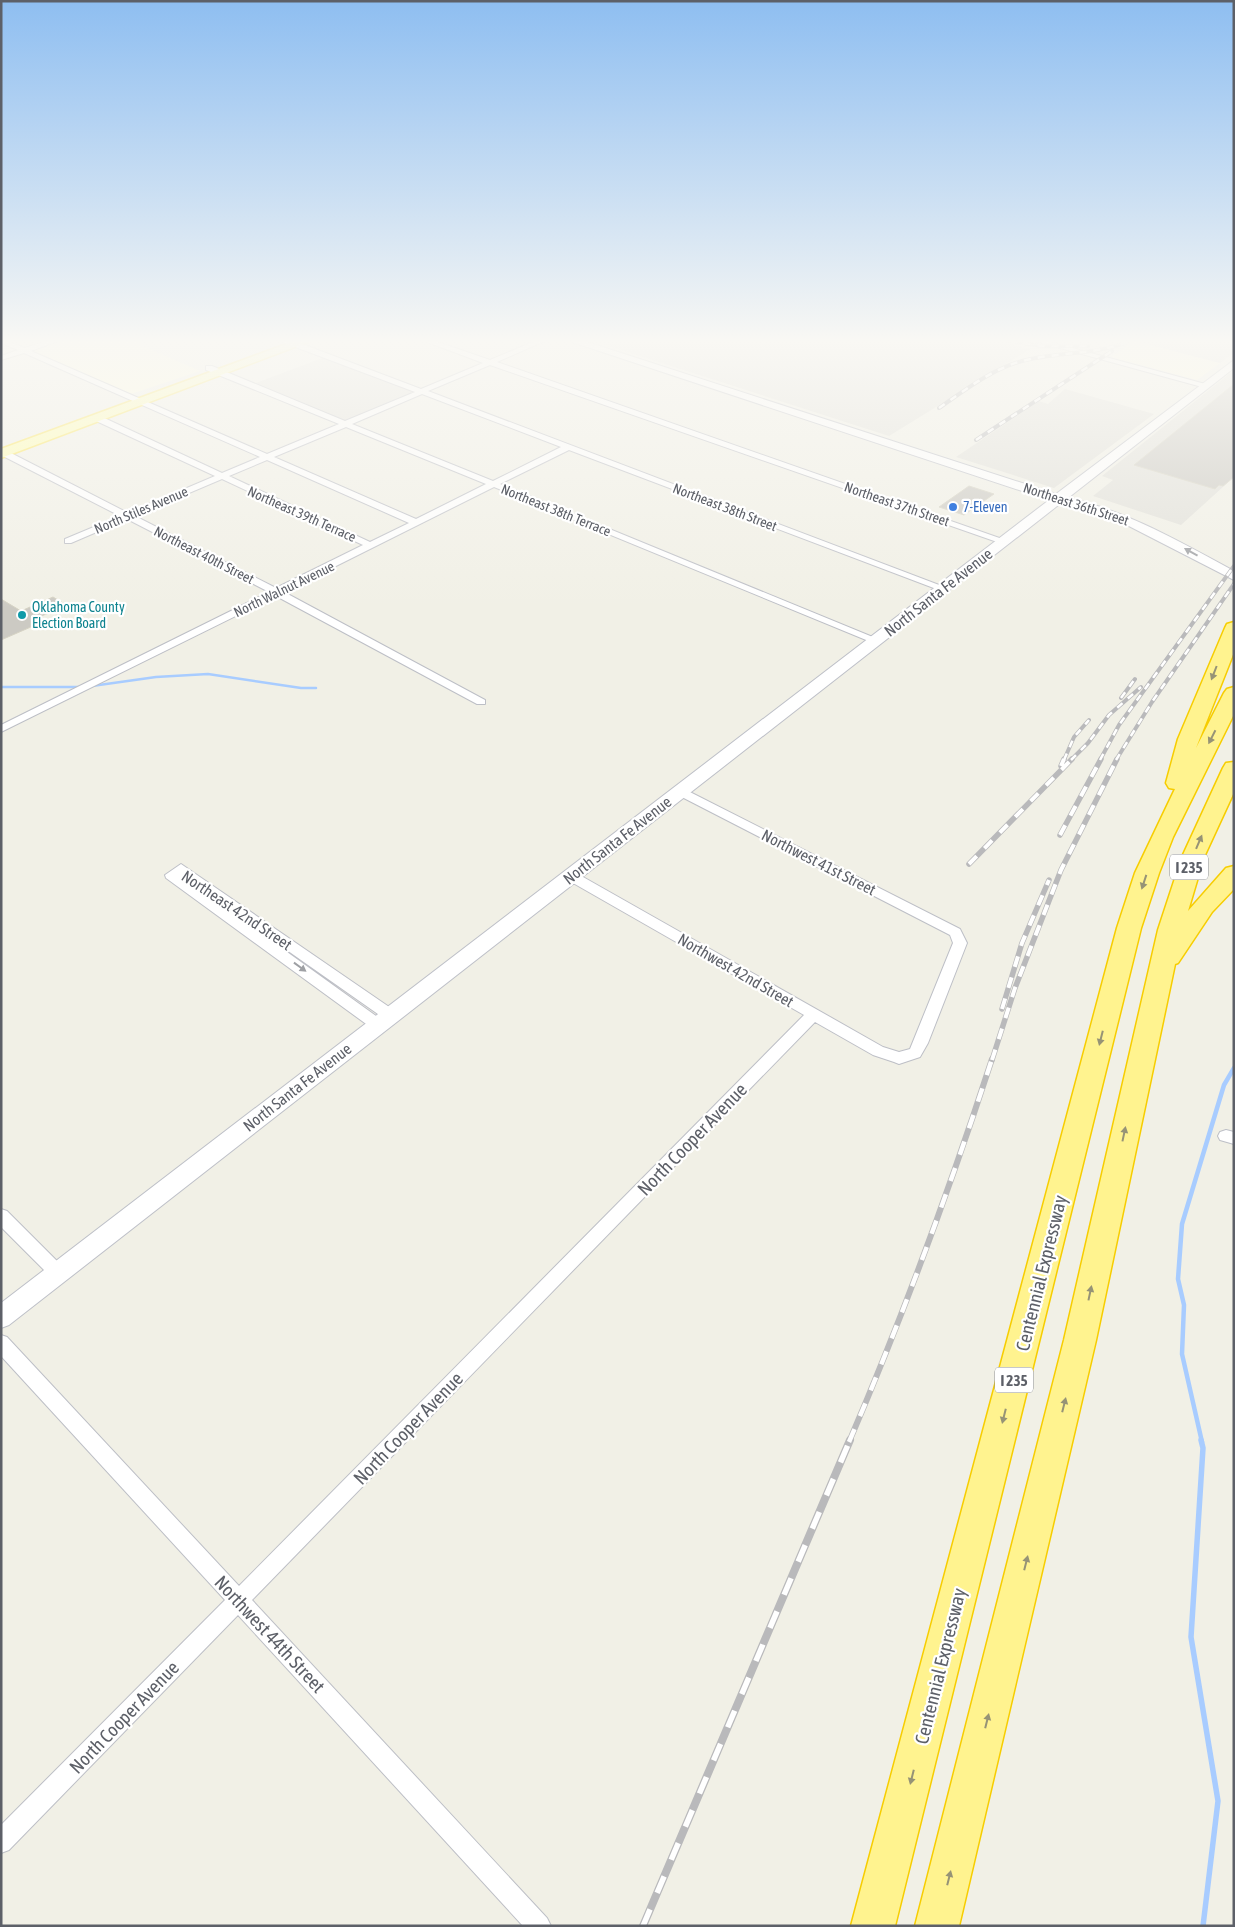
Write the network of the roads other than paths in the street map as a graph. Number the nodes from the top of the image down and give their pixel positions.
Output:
1 (55, 429) edge
2 (59, 429) edge
3 (120, 429) edge
4 (206, 429) edge
5 (332, 429) edge
6 (360, 429) edge
7 (517, 429) edge
8 (680, 429) edge
9 (843, 429) edge
10 (1148, 429) edge
11 (45, 433) junction
12 (566, 448) junction
13 (2, 450) edge
14 (266, 456) junction
15 (219, 476) junction
16 (493, 484) junction
17 (1058, 499) junction
18 (1089, 513) junction
19 (1038, 514) junction
20 (127, 516) junction
21 (417, 523) junction
22 (68, 541) dead end
23 (1003, 541) junction
24 (372, 546) junction
25 (1234, 576) edge
26 (942, 588) junction
27 (1234, 589) edge
28 (276, 592) junction
29 (1234, 628) edge
30 (875, 640) junction
31 (1234, 693) edge
32 (481, 702) dead end
33 (1, 729) edge
34 (1234, 768) edge
35 (680, 791) junction
36 (1162, 836) junction
37 (1234, 874) edge
38 (571, 876) junction
39 (1160, 972) junction
40 (814, 1014) junction
41 (384, 1020) junction
42 (903, 1058) joint
43 (1, 1216) edge
44 (58, 1273) junction
45 (1, 1317) edge
46 (1, 1344) edge
47 (239, 1600) junction
48 (1, 1842) edge
49 (539, 1925) edge
50 (873, 1926) edge
51 (937, 1926) edge

1 - 11 main road
2 - 11 main road
3 - 15 street, Northeast 39th Terrace
4 - 14 street
5 - 14 street, North Stiles Avenue
6 - 16 street, Northeast 38th Terrace
7 - 12 street, Northeast 38th Street
8 - 23 street, Northeast 37th Street
9 - 17 main road, Northeast 36th Street
10 - 17 main road, North Santa Fe Avenue
11 - 13 main road
12 - 16 street, North Walnut Avenue
12 - 26 street, Northeast 38th Street
13 - 20 street, Northeast 40th Street
14 - 15 street, North Stiles Avenue
14 - 21 street
15 - 20 street, North Stiles Avenue
15 - 24 street, Northeast 39th Terrace
16 - 21 street, North Walnut Avenue
16 - 30 street, Northeast 38th Terrace
17 - 18 main road
17 - 19 main road, North Santa Fe Avenue
25 -> 17 main road, Northeast 36th Street
18 - 19 main road
18 - 27 main road
19 - 23 main road, North Santa Fe Avenue
20 - 22 street, North Stiles Avenue
20 - 28 street, Northeast 40th Street
21 - 24 street, North Walnut Avenue
23 - 26 main road, North Santa Fe Avenue
24 - 28 street, North Walnut Avenue
26 - 30 main road, North Santa Fe Avenue
28 - 32 street, Northeast 40th Street
28 - 33 street, North Walnut Avenue
29 -> 36 highway
30 - 35 main road, North Santa Fe Avenue
31 -> 36 highway, Centennial Expressway / I 235
39 -> 34 highway, I 235
35 - 38 main road, North Santa Fe Avenue
35 - 42 street, Northwest 41st Street
36 -> 50 highway, Centennial Expressway / I 235
37 - 39 highway
38 - 40 street, Northwest 42nd Street
38 - 41 main road, North Santa Fe Avenue
51 -> 39 highway, I 235
40 - 42 street, Northwest 42nd Street
40 - 47 street, North Cooper Avenue
41 -> 41 street, Northeast 42nd Street
41 - 44 main road, North Santa Fe Avenue
43 - 44 street
44 - 45 main road, North Santa Fe Avenue
46 - 47 street, Northwest 44th Street
47 - 48 street, North Cooper Avenue
47 - 49 street, Northwest 44th Street

